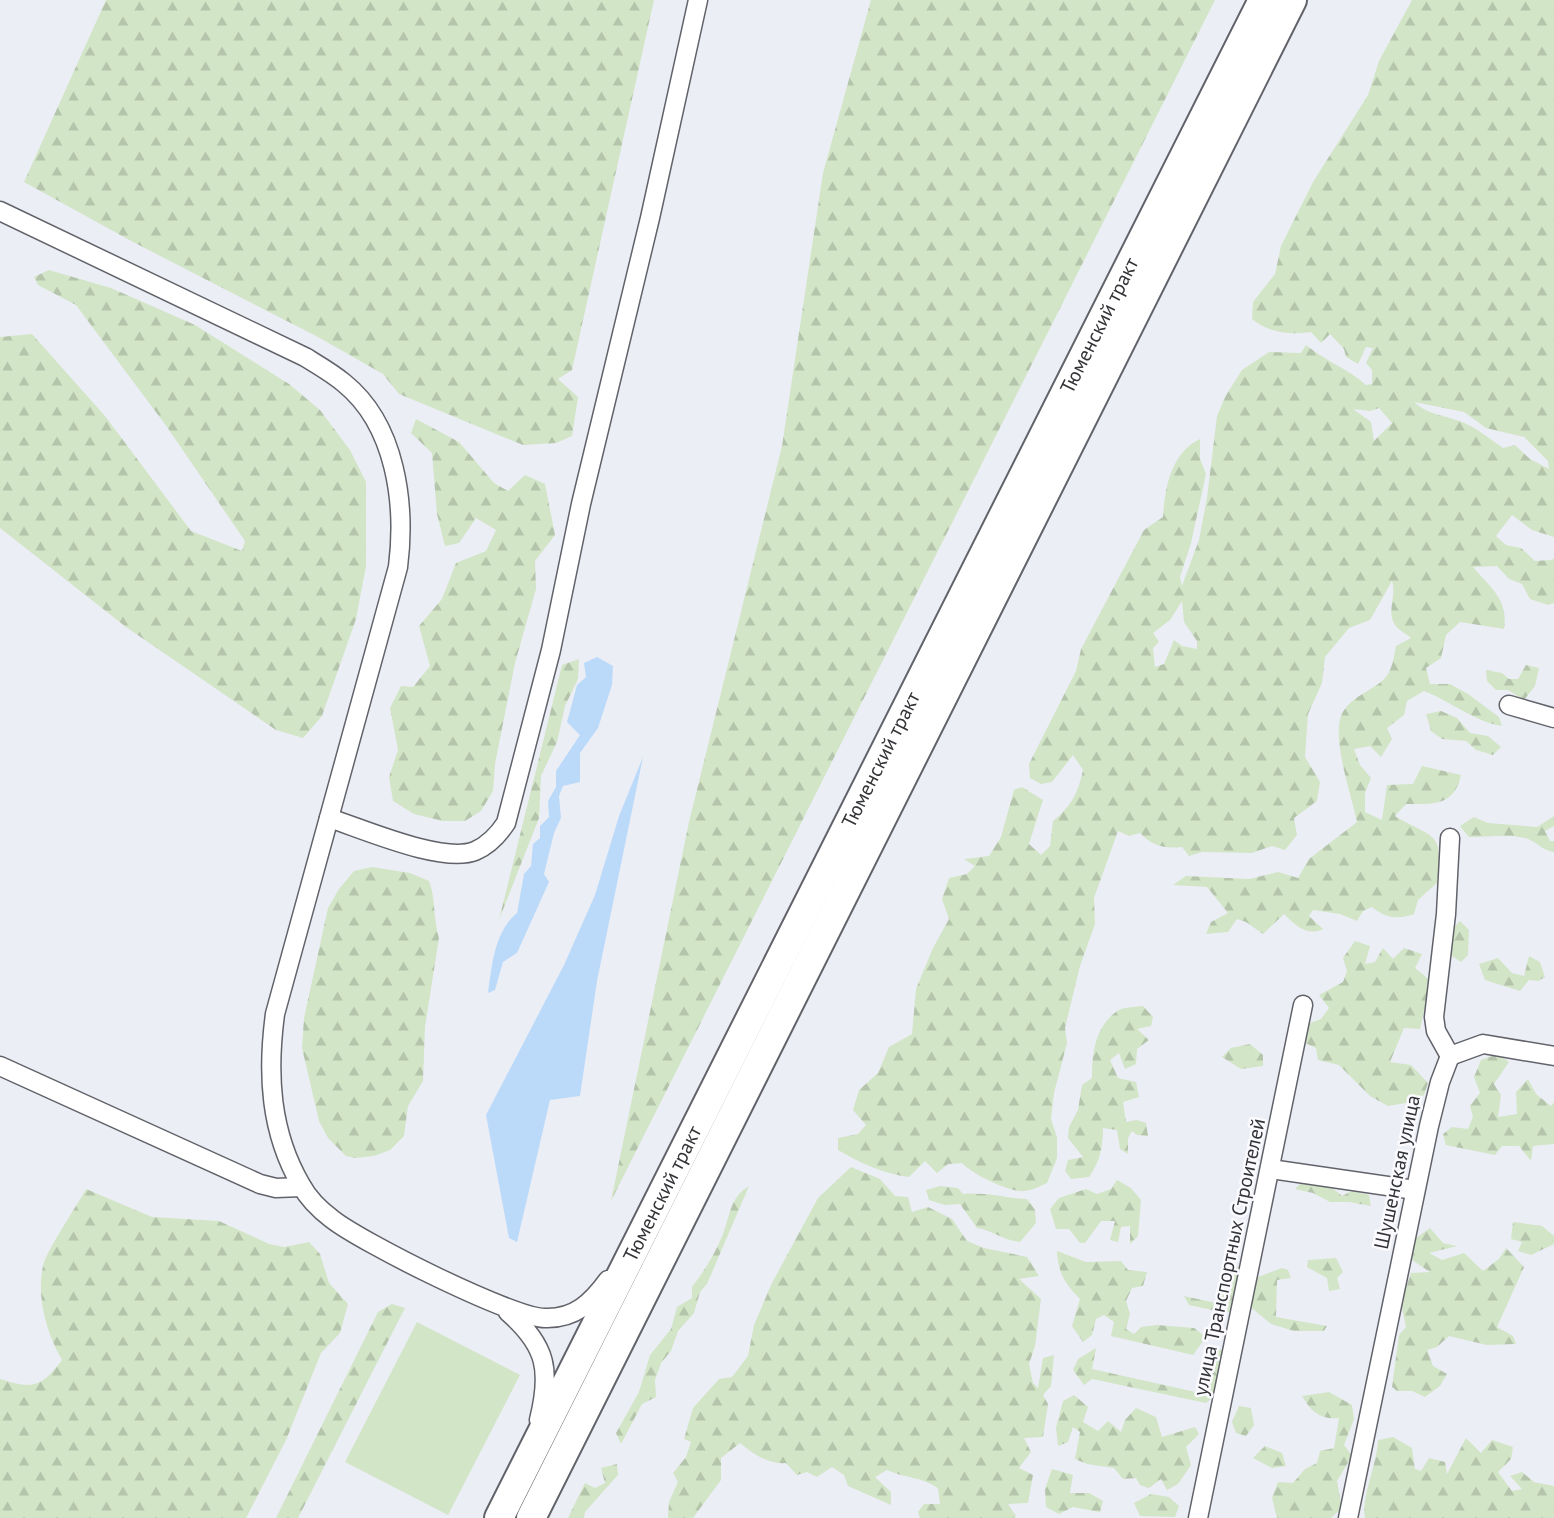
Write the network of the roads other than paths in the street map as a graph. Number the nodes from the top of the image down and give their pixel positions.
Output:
1 (698, 0) edge
2 (1263, 0) edge
3 (1292, 0) edge
4 (0, 211) edge
5 (1509, 705) dead end
6 (1554, 718) edge
7 (329, 818) junction
8 (1450, 838) dead end
9 (1303, 1005) dead end
10 (1450, 1056) junction
11 (1554, 1056) edge
12 (0, 1066) edge
13 (1270, 1169) junction
14 (302, 1187) junction
15 (1415, 1190) junction
16 (641, 1235) junction
17 (500, 1305) junction
18 (530, 1457) junction
19 (499, 1518) edge
20 (531, 1518) edge
21 (1198, 1518) edge
22 (1348, 1518) edge

1 - 7 street
2 - 16 main road, Тюменский тракт
3 - 20 main road, Тюменский тракт
4 - 7 street
5 - 6 street
7 - 14 street
8 - 10 street
9 - 13 street, улица Транспортных Строителей
10 - 11 street
10 - 15 street, Шушенская улица
12 - 14 street
13 - 15 street
13 - 21 street, улица Транспортных Строителей
14 - 17 street
15 - 22 street, Шушенская улица
16 - 17 street
16 - 18 main road, Тюменский тракт
17 - 18 street
18 - 19 main road, Тюменский тракт

